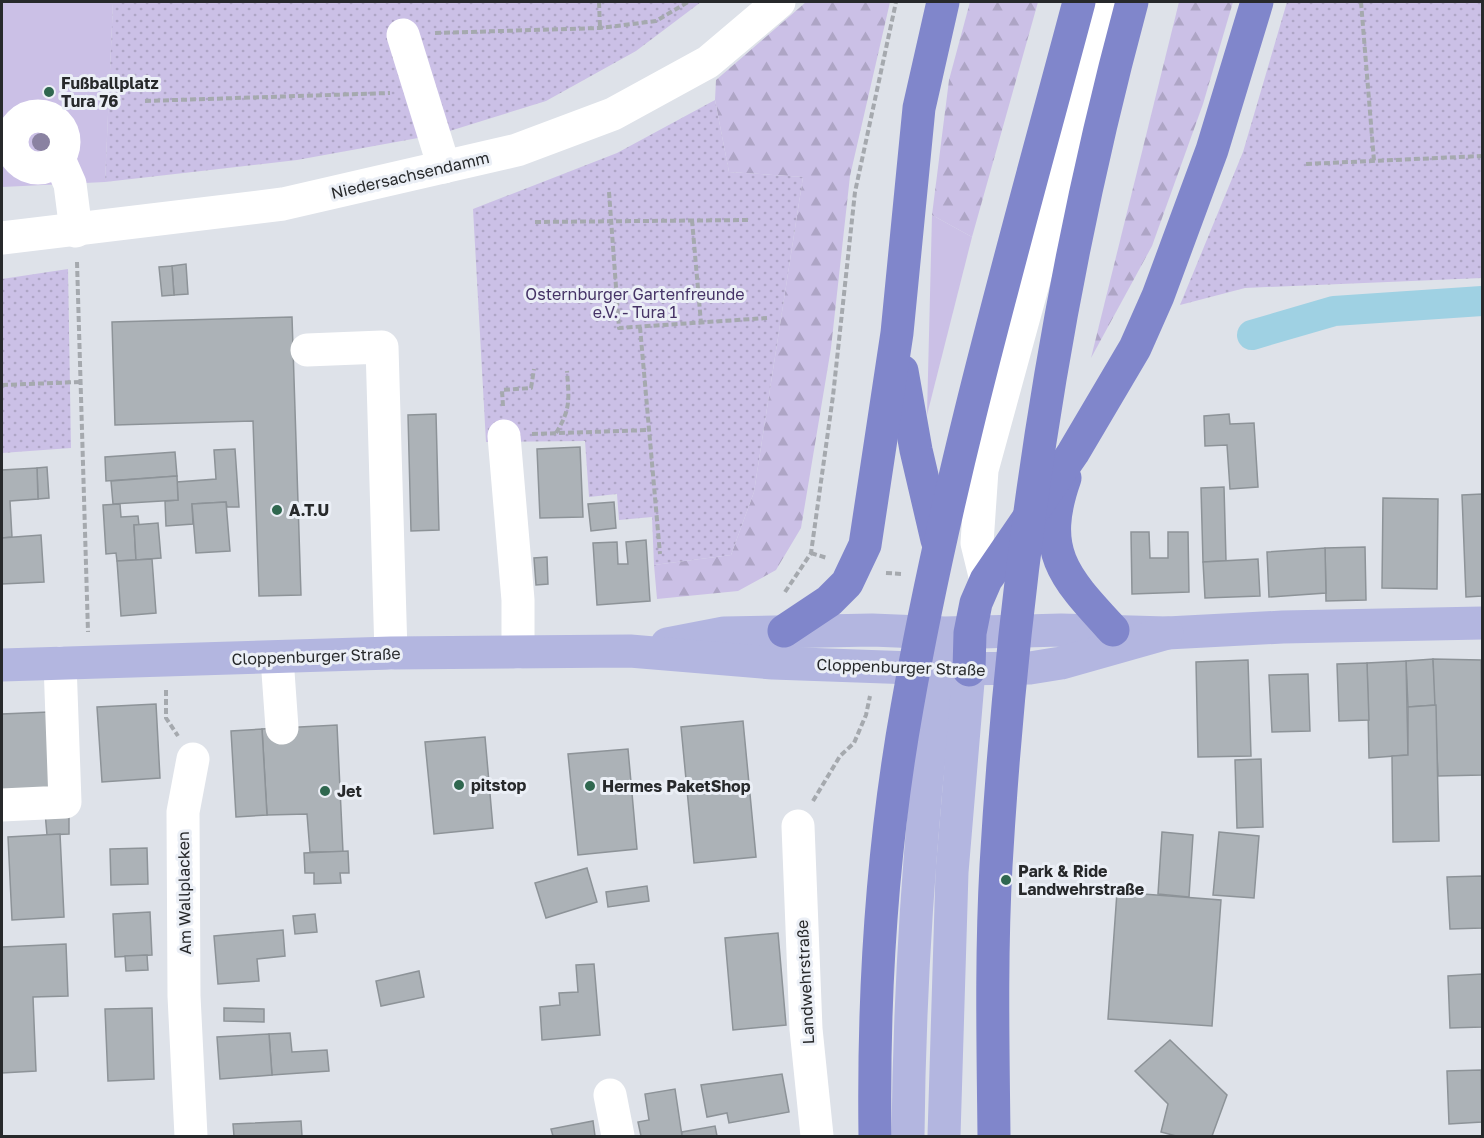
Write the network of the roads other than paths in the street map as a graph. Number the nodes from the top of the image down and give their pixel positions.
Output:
1 (779, 2) edge
2 (943, 2) edge
3 (1079, 2) edge
4 (1110, 2) edge
5 (1132, 2) edge
6 (1257, 2) edge
7 (403, 35) road end
8 (59, 159) dead end
9 (444, 167) junction
10 (76, 231) junction
11 (2, 238) edge
12 (897, 333) junction
13 (307, 350) dead end
14 (504, 436) road end
15 (1073, 453) junction
16 (986, 580) junction
17 (1482, 623) edge
18 (1113, 630) junction
19 (784, 632) junction
20 (957, 633) junction
21 (1167, 633) junction
22 (630, 651) junction
23 (518, 652) junction
24 (391, 653) junction
25 (277, 658) junction
26 (74, 662) junction
27 (2, 665) edge
28 (955, 669) junction
29 (282, 728) dead end
30 (193, 759) road end
31 (2, 805) edge
32 (798, 826) road end
33 (610, 1095) dead end
34 (191, 1137) edge
35 (618, 1137) edge
36 (817, 1137) edge
37 (875, 1137) edge
38 (908, 1137) edge
39 (945, 1137) edge
40 (994, 1137) edge

1 - 9 street, Niedersachsendamm
2 - 12 highway
3 - 37 highway
4 - 16 street
5 - 40 highway
6 - 15 highway
7 - 9 street
8 - 10 street
9 - 10 street, Niedersachsendamm
10 - 11 street, Niedersachsendamm
12 - 19 highway
12 - 20 highway
13 - 24 street
14 - 23 street
15 - 16 highway
15 - 18 highway
16 - 20 highway
17 - 21 main road, Cloppenburger Straße
18 - 20 main road, Cloppenburger Straße
18 - 21 main road, Cloppenburger Straße
19 - 20 main road, Cloppenburger Straße
19 - 22 main road, Cloppenburger Straße
20 - 28 highway
21 - 28 main road, Cloppenburger Straße
22 - 23 main road, Cloppenburger Straße
22 - 28 main road, Cloppenburger Straße
23 - 24 main road, Cloppenburger Straße
24 - 25 main road, Cloppenburger Straße
25 - 26 main road, Cloppenburger Straße
25 - 29 street
26 - 27 main road, Cloppenburger Straße
26 - 31 street
28 - 38 main road
28 - 39 main road
30 - 34 street, Am Wallplacken
32 - 36 street, Landwehrstraße
33 - 35 street

